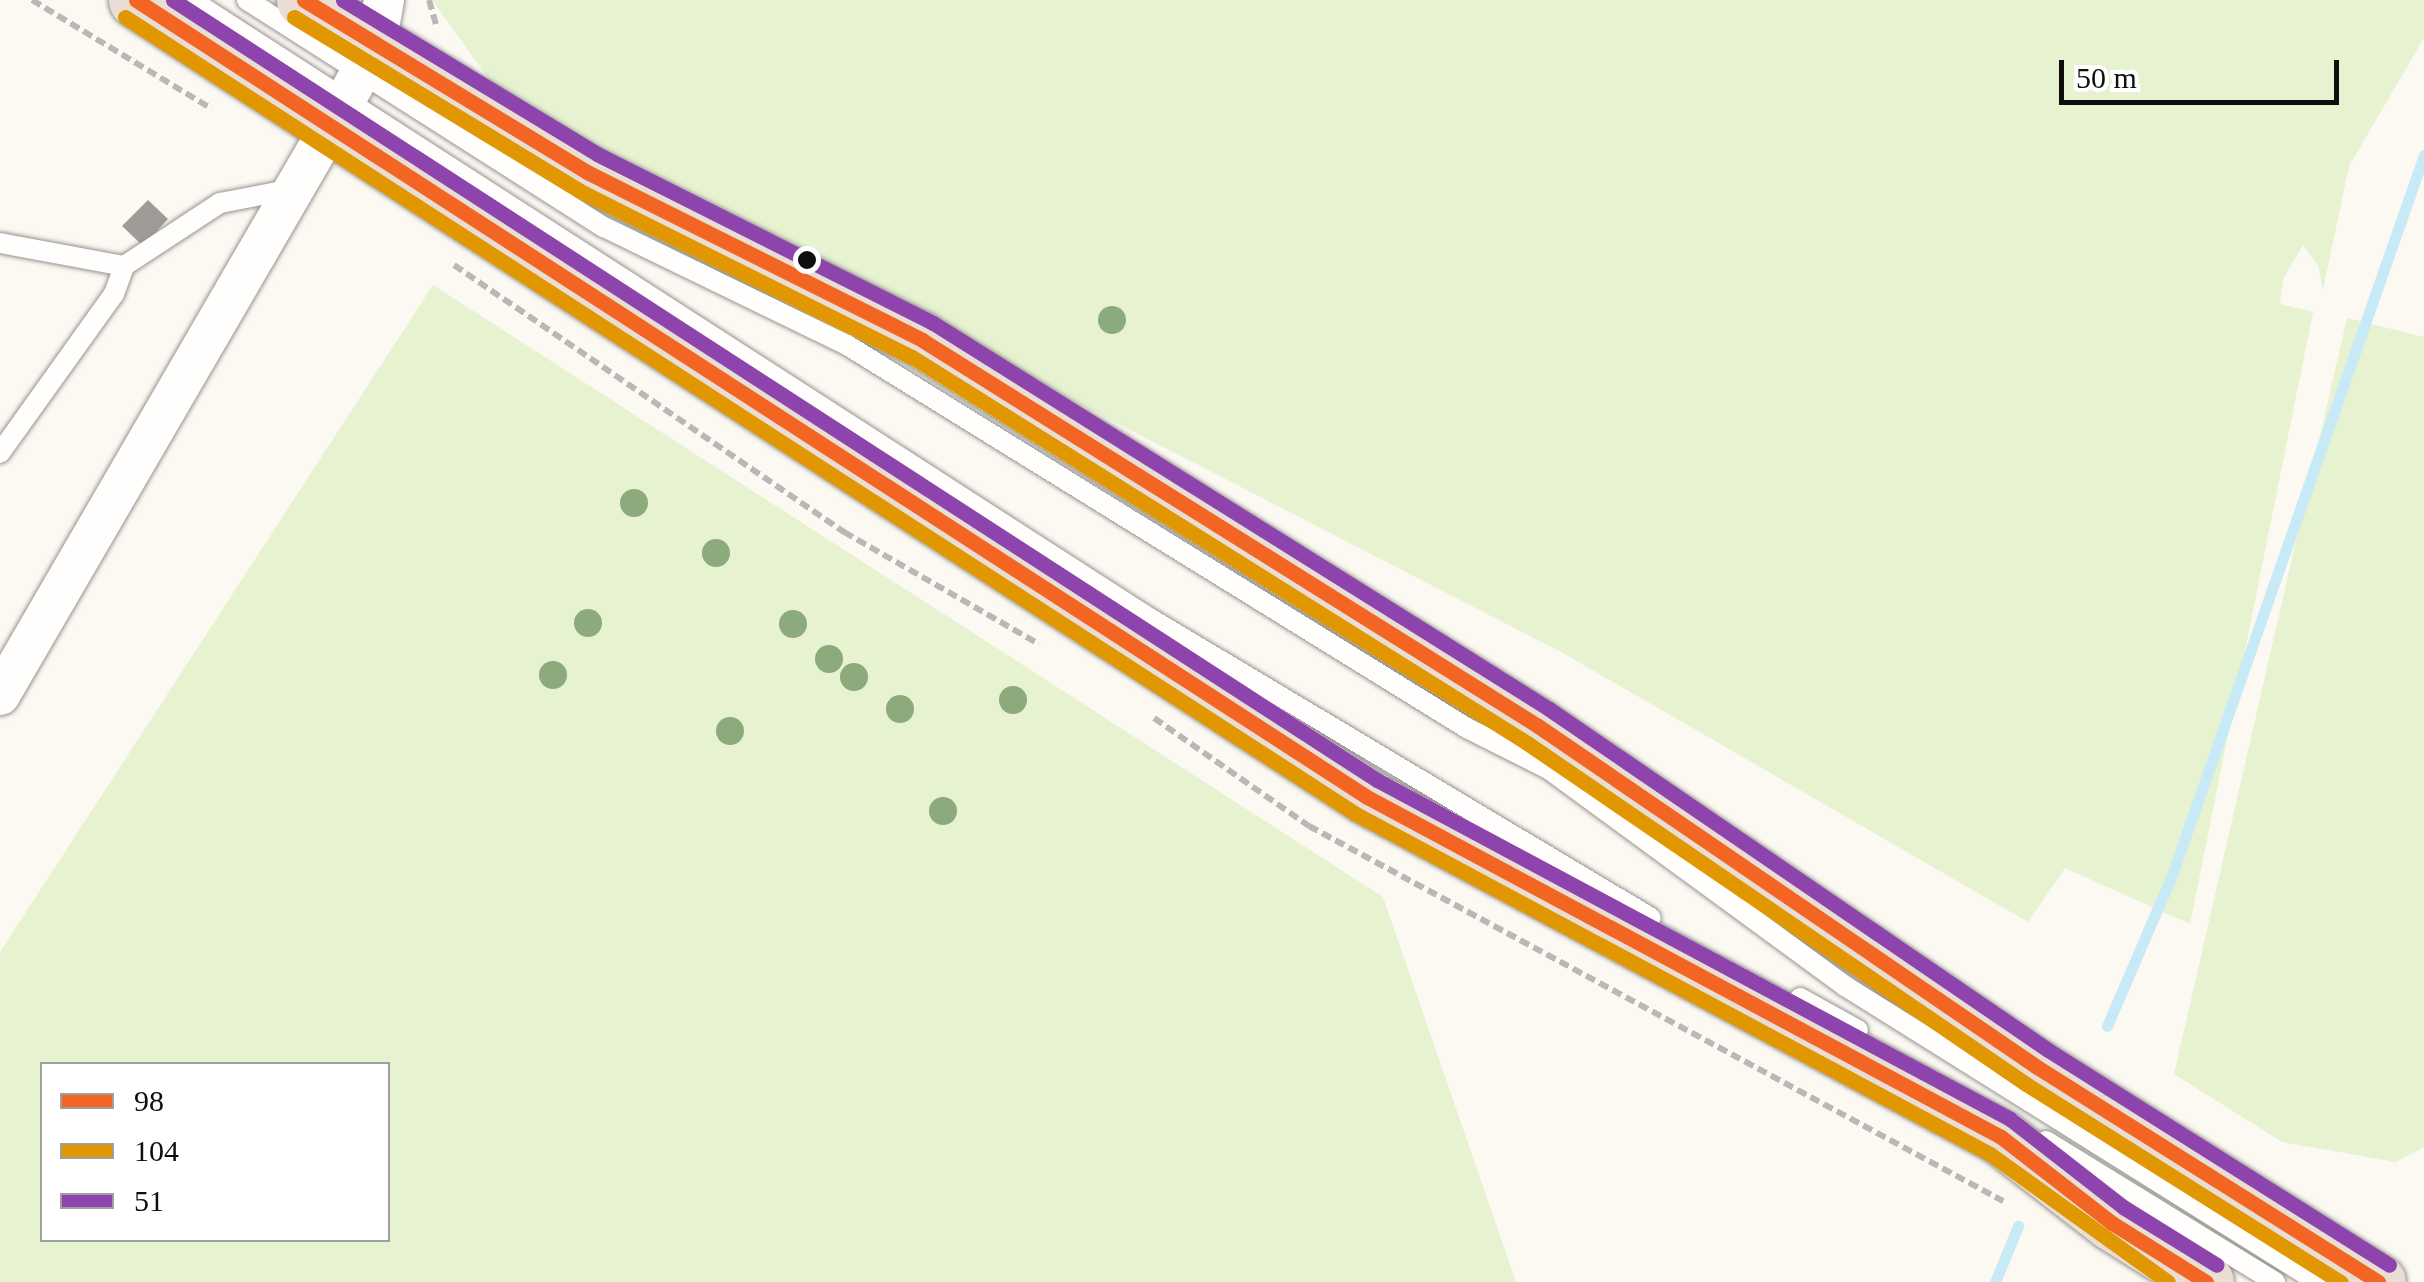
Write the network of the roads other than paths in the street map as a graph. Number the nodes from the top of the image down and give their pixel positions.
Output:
1 (136, 0) edge
2 (191, 0) edge
3 (246, 0) edge
4 (304, 0) edge
5 (359, 67) edge
6 (296, 188) junction
7 (0, 242) edge
8 (124, 266) junction
9 (0, 453) edge
10 (0, 695) edge
11 (2206, 1282) edge
12 (2274, 1282) edge
13 (2318, 1282) edge
14 (2378, 1282) edge

1 - 5 highway
2 - 5 lane
3 - 5 lane
4 - 5 highway
5 - 6 street
5 - 11 highway
5 - 12 lane
5 - 13 lane
5 - 14 highway
6 - 8 lane
6 - 10 street
7 - 8 lane
8 - 9 lane

